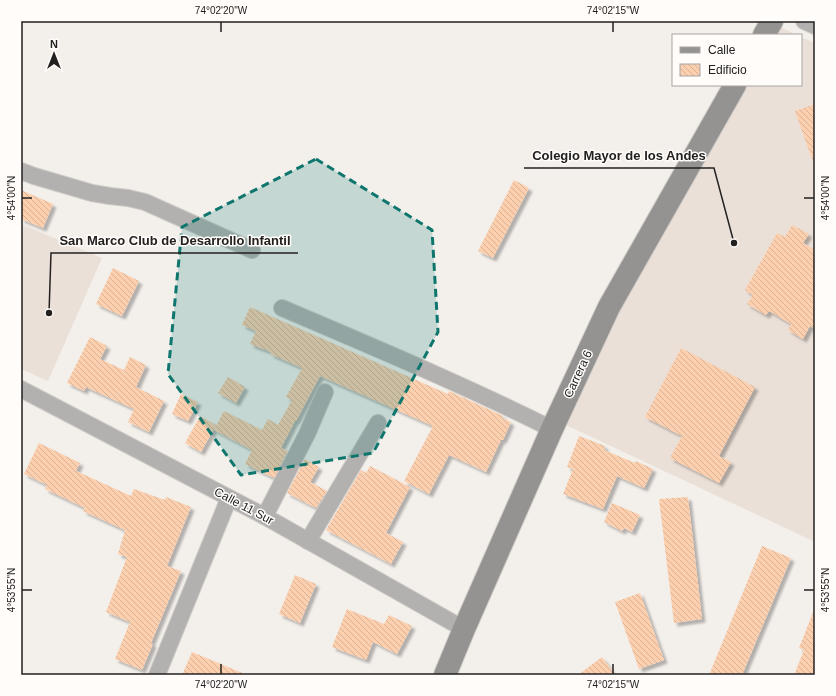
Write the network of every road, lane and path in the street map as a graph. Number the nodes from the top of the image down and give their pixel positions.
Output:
1 (772, 21) edge
2 (804, 21) edge
3 (815, 26) edge
4 (765, 34) edge
5 (734, 86) edge
6 (21, 171) edge
7 (252, 250) dead end
8 (282, 308) dead end
9 (21, 389) edge
10 (325, 392) dead end
11 (378, 423) dead end
12 (552, 429) junction
13 (229, 498) junction
14 (264, 516) junction
15 (308, 541) junction
16 (464, 630) junction
17 (157, 675) edge
18 (445, 675) edge

1 - 4 main road
2 - 3 street
5 - 12 main road, Carrera 6
6 - 7 street
8 - 12 street
9 - 13 street, Calle 11 Sur
10 - 14 street
11 - 15 street
12 - 16 main road, Carrera 6
13 - 14 street, Calle 11 Sur
13 - 17 street
14 - 15 street, Calle 11 Sur
15 - 16 street, Calle 11 Sur
16 - 18 main road, Carrera 6

